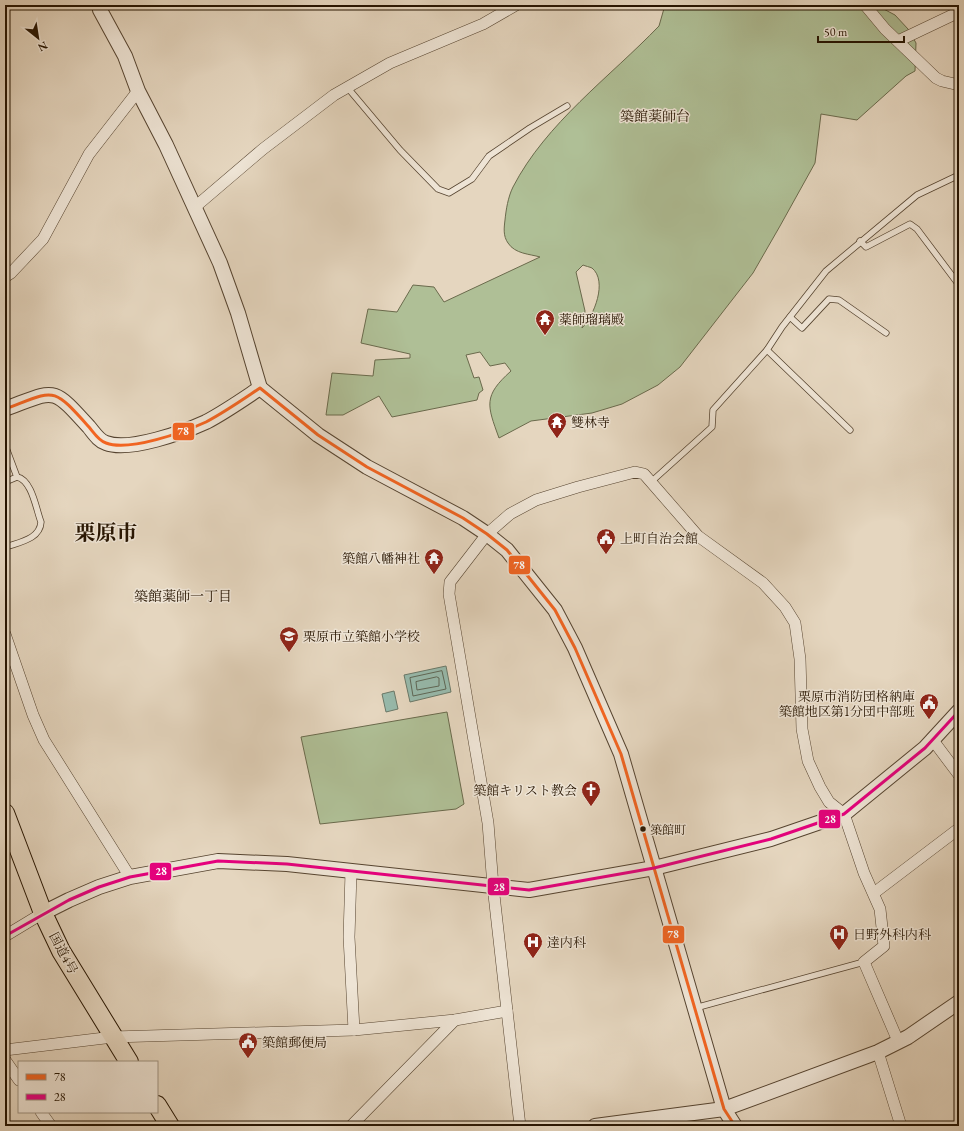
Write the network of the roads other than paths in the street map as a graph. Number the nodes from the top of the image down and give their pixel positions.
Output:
1 (99, 5) edge
2 (516, 5) edge
3 (865, 5) edge
4 (959, 12) edge
5 (898, 41) junction
6 (959, 85) edge
7 (347, 86) junction
8 (138, 91) junction
9 (567, 106) dead end
10 (959, 175) edge
11 (195, 207) junction
12 (860, 241) junction
13 (5, 277) edge
14 (959, 285) edge
15 (790, 317) junction
16 (886, 334) dead end
17 (767, 350) junction
18 (260, 388) junction
19 (5, 410) edge
20 (850, 430) dead end
21 (5, 445) edge
22 (17, 477) junction
23 (5, 482) edge
24 (651, 482) junction
25 (487, 534) junction
26 (5, 544) edge
27 (5, 634) edge
28 (959, 711) edge
29 (932, 739) junction
30 (959, 775) edge
31 (5, 813) edge
32 (844, 814) junction
33 (958, 828) edge
34 (654, 868) junction
35 (350, 872) junction
36 (130, 877) junction
37 (493, 886) junction
38 (874, 893) junction
39 (43, 913) junction
40 (5, 936) edge
41 (864, 962) junction
42 (959, 1002) edge
43 (695, 1008) junction
44 (507, 1011) junction
45 (455, 1020) junction
46 (354, 1030) junction
47 (113, 1037) junction
48 (898, 1041) junction
49 (5, 1050) edge
50 (878, 1052) junction
51 (5, 1060) edge
52 (128, 1061) edge
53 (18, 1079) edge
54 (158, 1107) edge
55 (724, 1109) junction
56 (42, 1113) edge
57 (51, 1126) edge
58 (170, 1126) edge
59 (351, 1126) edge
60 (520, 1126) edge
61 (594, 1126) edge
62 (736, 1126) edge
63 (901, 1126) edge

1 - 8 street
2 - 7 street
3 - 5 street
4 - 5 street
5 - 6 street
7 - 9 lane
7 - 11 street
8 - 11 street
8 - 13 street
10 - 12 lane
11 - 18 street
12 - 14 lane
12 - 15 lane
15 - 16 lane
15 - 17 lane
17 - 20 lane
17 - 24 lane
18 - 19 street
18 - 25 street
21 - 22 lane
22 - 23 lane
22 - 26 lane
24 - 25 street
24 - 32 street
25 - 34 street
25 - 37 street
27 - 36 street
28 - 29 street
29 - 30 street
29 - 32 street
31 - 39 highway, 国道4号
32 - 34 street
32 - 38 street
33 - 38 street
34 - 37 street
34 - 43 street
35 - 36 street
35 - 37 street
35 - 46 street
36 - 39 street
37 - 44 street
38 - 41 street
39 - 40 street
39 - 47 highway, 国道4号
41 - 43 lane
41 - 48 street
42 - 48 street
43 - 55 street
44 - 45 street
44 - 60 street
45 - 46 street
45 - 59 street
46 - 47 street
47 - 49 street
47 - 52 highway, 国道4号
48 - 50 street
50 - 55 street
50 - 63 street
51 - 53 street
54 - 58 highway
55 - 61 street
55 - 62 street
56 - 57 street

